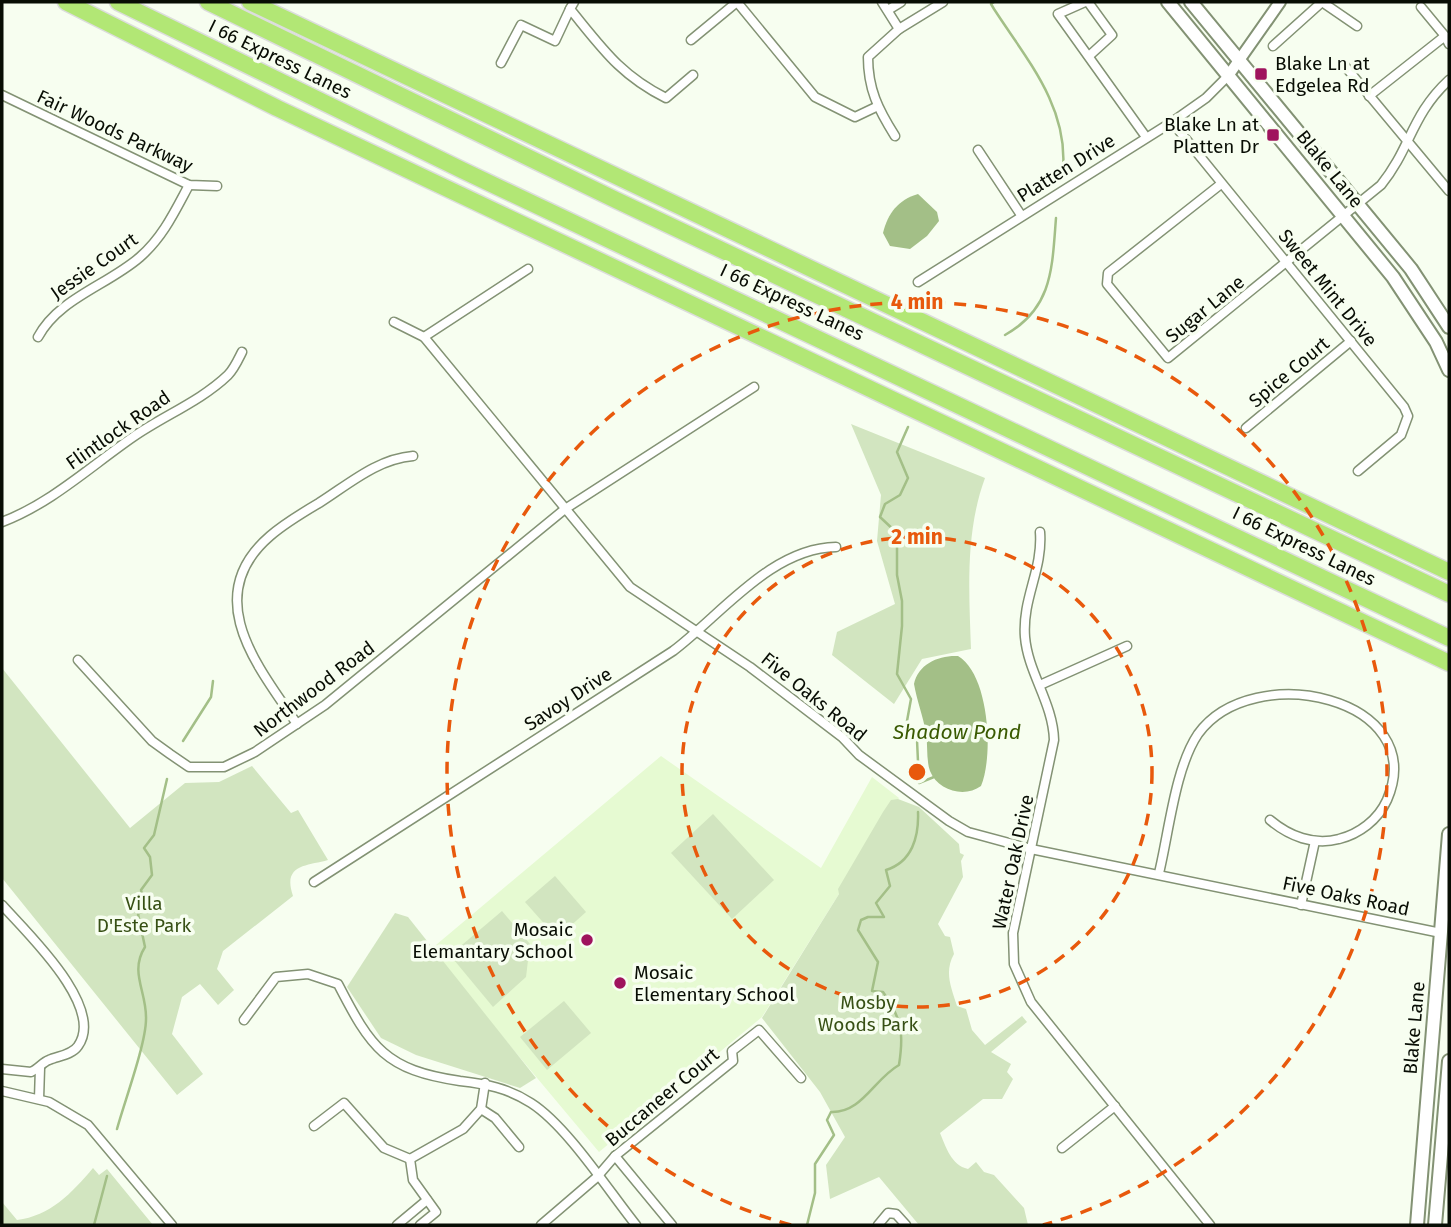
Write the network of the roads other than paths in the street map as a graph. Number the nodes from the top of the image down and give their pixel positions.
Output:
1 (66, 2) edge
2 (118, 2) edge
3 (208, 2) edge
4 (250, 2) edge
5 (737, 2) edge
6 (882, 2) edge
7 (901, 2) edge
8 (943, 2) edge
9 (1086, 2) edge
10 (1168, 2) edge
11 (1191, 2) edge
12 (1280, 2) edge
13 (1322, 2) edge
14 (572, 6) edge
15 (1421, 7) dead end
16 (888, 10) junction
17 (1357, 26) dead end
18 (899, 29) junction
19 (691, 40) dead end
20 (1447, 40) edge
21 (1273, 46) dead end
22 (1089, 56) junction
23 (1239, 60) junction
24 (501, 63) dead end
25 (1344, 65) dead end
26 (692, 75) dead end
27 (1228, 76) junction
28 (1449, 80) edge
29 (2, 95) edge
30 (1370, 96) junction
31 (876, 107) junction
32 (1172, 122) junction
33 (895, 136) dead end
34 (1146, 137) junction
35 (1407, 140) junction
36 (978, 150) dead end
37 (1221, 184) junction
38 (189, 185) junction
39 (217, 186) dead end
40 (1449, 191) edge
41 (1359, 205) junction
42 (1021, 215) junction
43 (1344, 217) junction
44 (1288, 262) junction
45 (528, 269) dead end
46 (918, 282) dead end
47 (394, 322) dead end
48 (1449, 327) edge
49 (38, 337) dead end
50 (424, 337) junction
51 (1351, 341) junction
52 (242, 352) dead end
53 (1449, 370) edge
54 (754, 387) dead end
55 (1246, 428) dead end
56 (413, 456) dead end
57 (1358, 471) dead end
58 (565, 509) junction
59 (2, 522) edge
60 (1040, 532) dead end
61 (836, 547) dead end
62 (1449, 572) edge
63 (1449, 594) edge
64 (698, 632) junction
65 (1449, 638) edge
66 (1127, 646) dead end
67 (78, 660) dead end
68 (1449, 663) edge
69 (1040, 685) junction
70 (297, 724) junction
71 (1270, 820) dead end
72 (1449, 834) edge
73 (1315, 841) junction
74 (1031, 849) junction
75 (1159, 873) junction
76 (314, 882) dead end
77 (2, 905) edge
78 (1301, 905) junction
79 (1445, 934) edge
80 (244, 1020) dead end
81 (1449, 1060) edge
82 (40, 1068) junction
83 (2, 1069) edge
84 (801, 1078) dead end
85 (485, 1083) junction
86 (2, 1091) edge
87 (38, 1099) junction
88 (1115, 1106) junction
89 (481, 1109) junction
90 (314, 1126) dead end
91 (519, 1147) dead end
92 (1062, 1148) dead end
93 (615, 1156) junction
94 (410, 1159) junction
95 (597, 1177) junction
96 (427, 1200) junction
97 (172, 1225) edge
98 (397, 1225) edge
99 (420, 1225) edge
100 (541, 1225) edge
101 (636, 1225) edge
102 (672, 1225) edge
103 (878, 1225) edge
104 (906, 1225) edge
105 (1210, 1225) edge
106 (1417, 1225) edge
107 (1435, 1225) edge

1 - 68 highway
2 - 65 highway, I 66 Express Lanes
3 - 63 highway, I 66 Express Lanes
4 - 62 highway
5 - 19 street
5 - 31 street
6 - 16 street
7 - 16 street
8 - 18 street
9 - 22 street
9 - 22 street
10 - 27 main road, Blake Lane
11 - 23 main road, Blake Lane
12 - 23 street
13 - 17 street
13 - 21 street
14 - 24 street
14 - 26 street
15 - 20 street
16 - 18 street
18 - 31 street
20 - 30 street
22 - 34 street
23 - 27 street
23 - 41 main road, Blake Lane
25 - 30 street
27 - 32 street, Platten Drive
27 - 43 main road, Blake Lane
28 - 35 street, Sugar Lane
29 - 38 street, Fair Woods Parkway
30 - 35 street
31 - 33 street
32 - 34 street, Platten Drive
32 - 37 street, Sweet Mint Drive
34 - 42 street, Platten Drive
35 - 40 street
35 - 41 street, Sugar Lane
36 - 42 street
37 - 44 street, Sweet Mint Drive
37 - 44 street, Sugar Lane
38 - 39 street, Fair Woods Parkway
38 - 49 street, Jessie Court
41 - 43 street, Sugar Lane
41 - 48 main road, Blake Lane
42 - 46 street, Platten Drive
43 - 44 street, Sugar Lane
43 - 53 main road, Blake Lane
44 - 51 street, Sweet Mint Drive
45 - 50 street
47 - 50 street, Five Oaks Road
50 - 58 street, Five Oaks Road
51 - 55 street, Spice Court
51 - 57 street, Sweet Mint Drive
52 - 59 street, Flintlock Road
54 - 58 street
56 - 70 street
58 - 64 street, Five Oaks Road
58 - 70 street, Northwood Road
60 - 69 street, Water Oak Drive
61 - 64 street, Savoy Drive
64 - 74 street, Five Oaks Road
64 - 76 street, Savoy Drive
66 - 69 street
67 - 70 street, Northwood Road
69 - 74 street, Water Oak Drive
71 - 73 street
72 - 79 main road, Blake Lane
73 - 75 street
73 - 78 street
74 - 75 street, Five Oaks Road
74 - 88 street, Water Oak Drive
75 - 78 street, Five Oaks Road
77 - 82 street
78 - 79 street, Five Oaks Road
79 - 106 main road, Blake Lane
80 - 85 street
81 - 107 main road, Blake Lane
82 - 83 street
82 - 87 street
84 - 93 street, Buccaneer Court
85 - 89 street
85 - 95 street
86 - 87 street
87 - 97 street
88 - 92 street
88 - 105 street, Water Oak Drive
89 - 91 street
89 - 94 street
90 - 94 street
93 - 95 street, Buccaneer Court
93 - 102 street
94 - 96 street
95 - 100 street, Buccaneer Court
95 - 101 street
96 - 98 street
96 - 99 street
103 - 104 street

